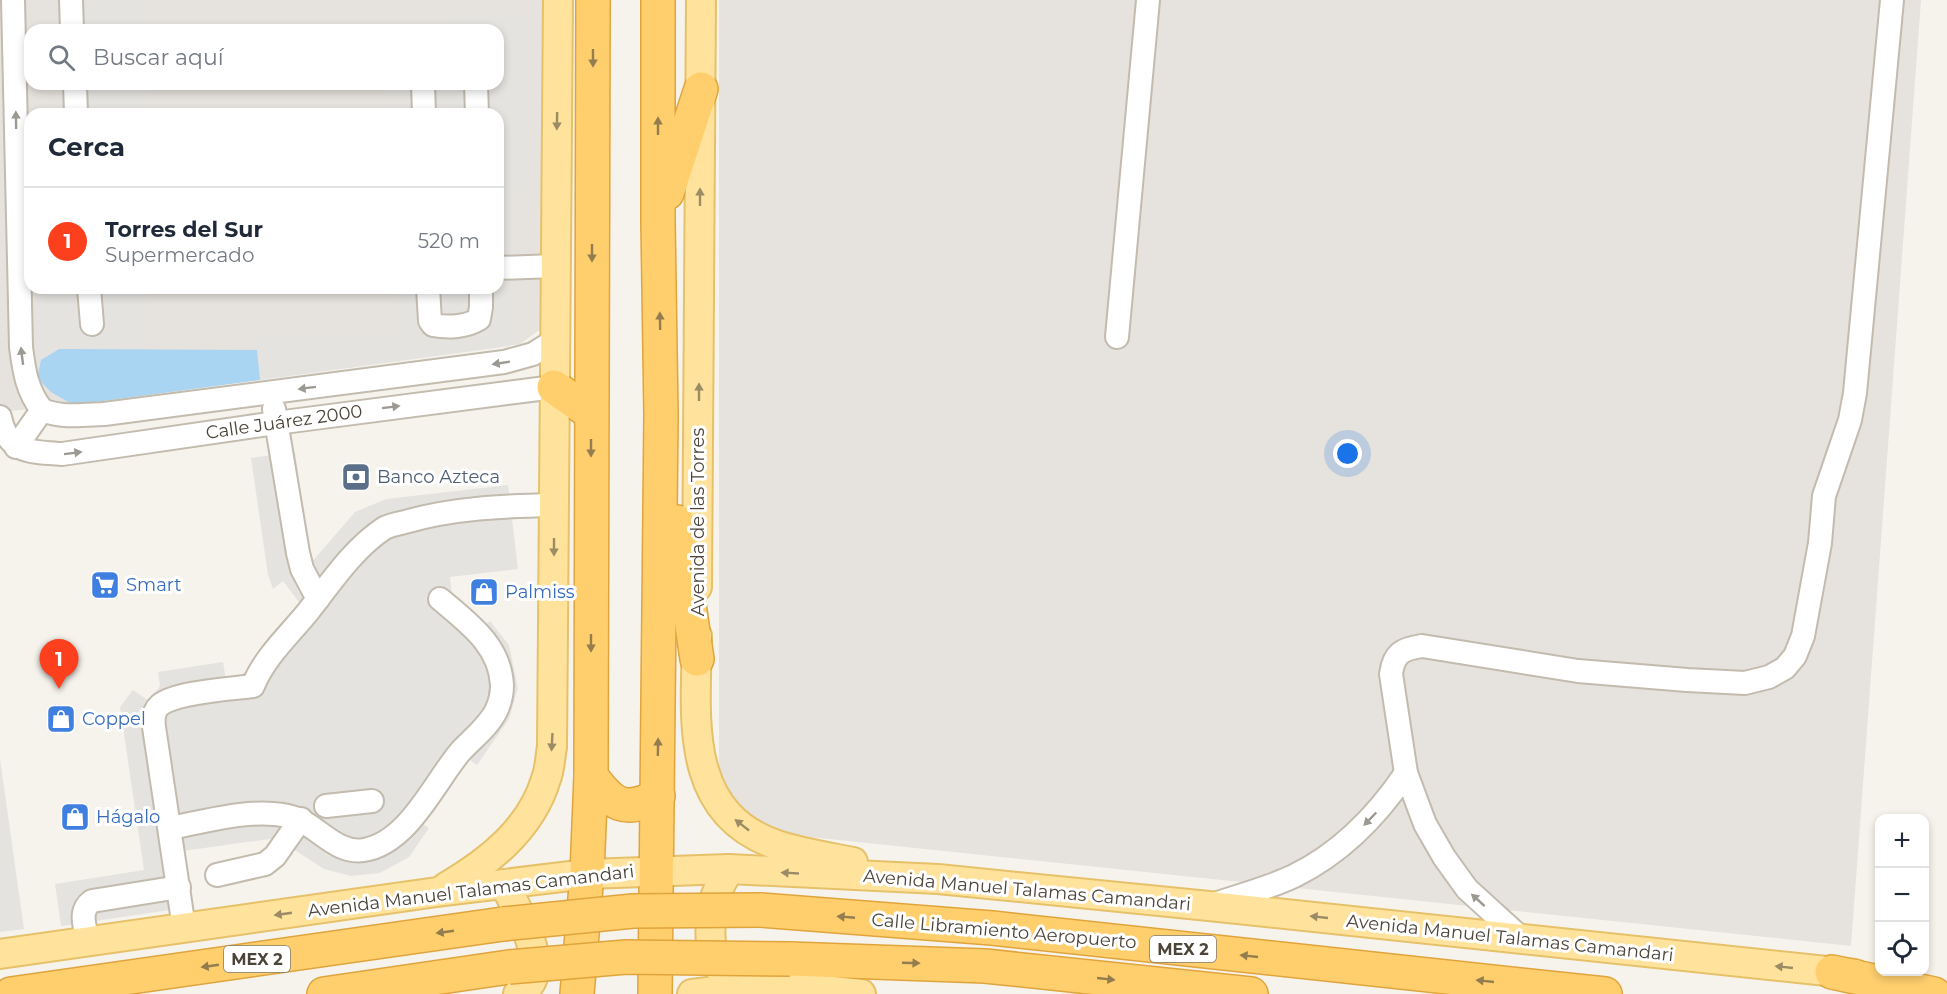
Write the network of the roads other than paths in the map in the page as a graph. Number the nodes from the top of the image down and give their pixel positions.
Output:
1 (13, 0) edge
2 (71, 0) edge
3 (558, 0) edge
4 (593, 0) edge
5 (658, 0) edge
6 (701, 0) edge
7 (1149, 0) edge
8 (1892, 0) edge
9 (72, 24) edge
10 (701, 89) junction
11 (75, 90) edge
12 (423, 90) edge
13 (476, 90) edge
14 (76, 108) edge
15 (424, 108) edge
16 (477, 108) edge
17 (15, 148) edge
18 (658, 220) junction
19 (555, 266) junction
20 (504, 268) edge
21 (90, 294) edge
22 (428, 294) edge
23 (481, 294) edge
24 (92, 324) dead end
25 (1117, 337) dead end
26 (554, 341) junction
27 (554, 387) junction
28 (271, 393) junction
29 (42, 410) junction
30 (591, 413) junction
31 (662, 415) junction
32 (0, 417) edge
33 (276, 423) junction
34 (16, 447) junction
35 (554, 505) junction
36 (318, 598) junction
37 (440, 599) dead end
38 (697, 659) junction
39 (1406, 773) junction
40 (591, 776) junction
41 (658, 796) junction
42 (372, 801) dead end
43 (326, 806) dead end
44 (302, 819) junction
45 (171, 828) junction
46 (729, 869) junction
47 (657, 871) junction
48 (587, 874) junction
49 (217, 875) dead end
50 (938, 879) junction
51 (504, 884) junction
52 (179, 888) junction
53 (437, 892) junction
54 (1209, 906) junction
55 (184, 928) junction
56 (1522, 939) junction
57 (88, 942) junction
58 (0, 954) edge
59 (1832, 972) junction
60 (789, 980) edge
61 (513, 981) edge
62 (1947, 983) edge
63 (748, 987) junction
64 (11, 994) edge
65 (324, 994) edge
66 (577, 994) edge
67 (655, 994) edge
68 (692, 994) edge
69 (861, 994) edge
70 (1251, 994) edge
71 (1605, 994) edge
72 (1935, 994) edge

17 -> 1 street
2 - 9 street
3 -> 19 main road
4 -> 30 highway
18 -> 5 highway, Avenida de las Torres
6 - 10 main road, Avenida de las Torres
7 - 25 street
8 - 39 street
10 - 18 highway
38 -> 10 main road, Avenida de las Torres
11 - 14 street
12 - 15 street
13 - 16 street
29 -> 17 street
31 -> 18 highway, Avenida de las Torres
19 - 20 street
19 - 26 main road
21 - 24 street
22 - 23 street
26 - 27 main road
26 -> 28 street, Calle Juárez 2000
27 - 30 highway
33 -> 27 street, Calle Juárez 2000
27 - 35 main road
28 - 29 street, Calle Juárez 2000
28 - 33 street
29 - 34 street
30 -> 40 highway
31 - 38 highway
41 -> 31 highway, Avenida de las Torres
32 - 34 street
34 -> 33 street, Calle Juárez 2000
33 - 36 street
35 - 36 street
35 -> 53 main road
36 - 45 street
37 - 44 street
50 -> 38 main road, Avenida de las Torres
39 -> 54 street
56 -> 39 street
40 - 41 highway
40 - 48 highway
41 - 47 highway, Avenida de las Torres
42 - 43 street
44 - 45 street
44 - 49 street
45 - 52 street
46 - 47 main road, Avenida Manuel Talamas Camandari
50 -> 46 main road, Avenida Manuel Talamas Camandari
46 - 63 main road
47 - 48 main road, Avenida Manuel Talamas Camandari
47 - 67 highway, Avenida de las Torres
48 - 51 main road, Avenida Manuel Talamas Camandari
48 - 66 highway
50 - 54 main road, Avenida Manuel Talamas Camandari
51 - 53 main road, Avenida Manuel Talamas Camandari
51 - 61 main road
52 - 55 street
52 - 57 street
53 -> 55 main road, Avenida Manuel Talamas Camandari
56 -> 54 main road, Avenida Manuel Talamas Camandari
55 - 57 main road, Avenida Manuel Talamas Camandari
59 -> 56 main road, Avenida Manuel Talamas Camandari
57 - 58 main road, Avenida Manuel Talamas Camandari
59 - 62 main road, Avenida Manuel Talamas Camandari
59 - 72 highway
60 - 61 highway, MEX 2, bridge
60 - 63 main road
60 - 69 main road
60 -> 70 highway, Calle Libramiento Aeropuerto / MEX 2
61 - 65 highway, MEX 2
63 - 68 main road
71 -> 64 highway, Calle Libramiento Aeropuerto / MEX 2, bridge

